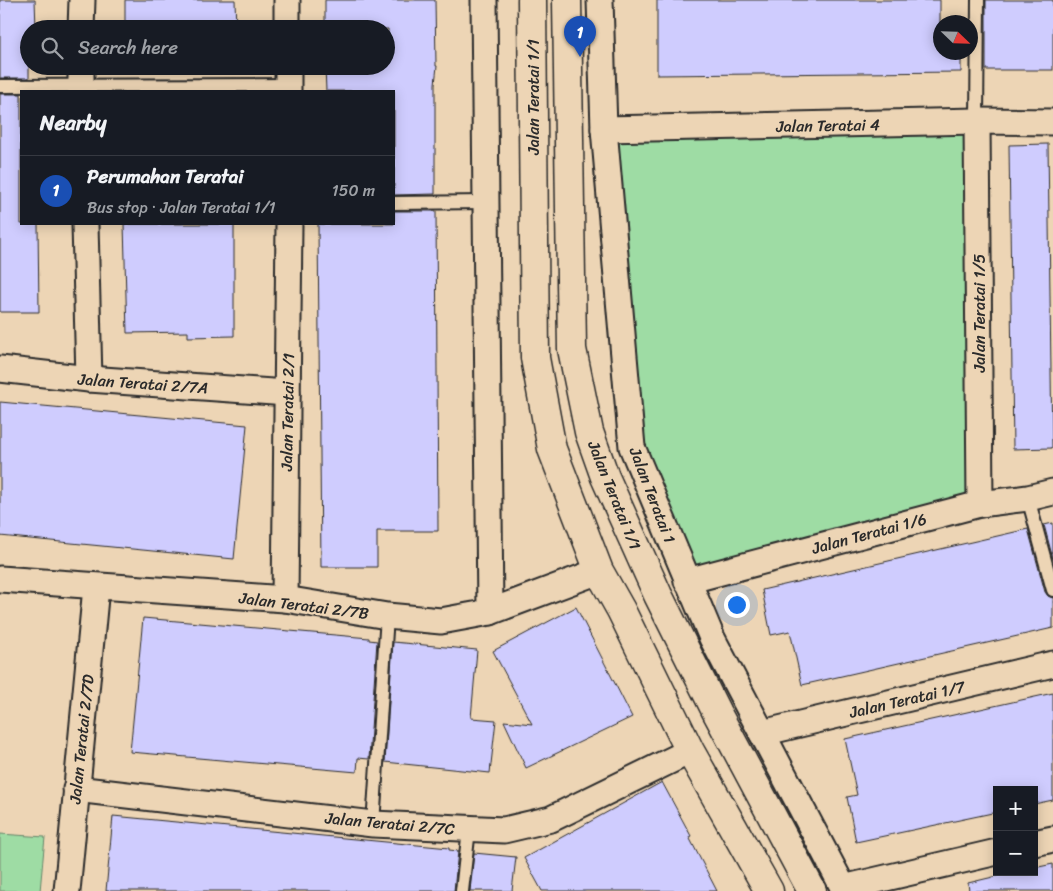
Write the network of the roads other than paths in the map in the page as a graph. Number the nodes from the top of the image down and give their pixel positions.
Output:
1 (82, 0) edge
2 (287, 0) edge
3 (484, 0) edge
4 (532, 0) edge
5 (567, 0) edge
6 (600, 0) edge
7 (978, 0) edge
8 (81, 20) edge
9 (288, 20) edge
10 (81, 81) edge
11 (288, 81) edge
12 (0, 86) edge
13 (977, 122) junction
14 (1053, 122) edge
15 (604, 129) junction
16 (486, 202) junction
17 (395, 203) edge
18 (85, 225) edge
19 (289, 225) edge
20 (0, 369) edge
21 (89, 380) junction
22 (287, 393) junction
23 (1053, 492) edge
24 (1028, 498) junction
25 (980, 504) junction
26 (599, 571) junction
27 (0, 579) edge
28 (687, 581) junction
29 (96, 587) junction
30 (1053, 590) edge
31 (284, 599) junction
32 (490, 612) junction
33 (387, 616) junction
34 (1053, 664) edge
35 (762, 733) junction
36 (690, 751) junction
37 (76, 789) junction
38 (373, 824) junction
39 (469, 829) junction
40 (1053, 838) edge
41 (1038, 842) edge
42 (993, 853) edge
43 (844, 889) edge
44 (67, 891) edge
45 (462, 891) edge
46 (769, 891) edge
47 (812, 891) edge

1 - 8 street
2 - 9 street
3 - 16 street
4 - 26 street, Jalan Teratai 1/1
5 - 47 street, Jalan Teratai 1/1
6 - 15 street, Jalan Teratai 1
7 - 13 lane
10 - 11 lane
10 - 12 lane
13 - 14 street, Jalan Teratai 4
13 - 15 street, Jalan Teratai 4
13 - 25 street, Jalan Teratai 1/5
15 - 28 street, Jalan Teratai 1
16 - 17 lane
16 - 32 street
18 - 21 street
19 - 22 street, Jalan Teratai 2/1
20 - 21 street, Jalan Teratai 2/7A
21 - 22 street, Jalan Teratai 2/7A
22 - 31 street, Jalan Teratai 2/1
23 - 24 street, Jalan Teratai 1/6
24 - 25 street, Jalan Teratai 1/6
24 - 30 lane
25 - 28 street, Jalan Teratai 1/6
26 - 32 street, Jalan Teratai 2/7B
26 - 36 street, Jalan Teratai 1/1
27 - 29 street, Jalan Teratai 2/7B
28 - 35 street, Jalan Teratai 1
29 - 31 street, Jalan Teratai 2/7B
29 - 37 street, Jalan Teratai 2/7D
31 - 33 street, Jalan Teratai 2/7B
32 - 33 street, Jalan Teratai 2/7B
33 - 38 lane
34 - 35 street, Jalan Teratai 1/7
35 - 43 street, Jalan Teratai 1
36 - 39 street, Jalan Teratai 2/7C
36 - 46 street, Jalan Teratai 1/1
37 - 38 street, Jalan Teratai 2/7C
37 - 44 street, Jalan Teratai 2/7D
38 - 39 street, Jalan Teratai 2/7C
39 - 45 lane
40 - 41 street
42 - 43 street

